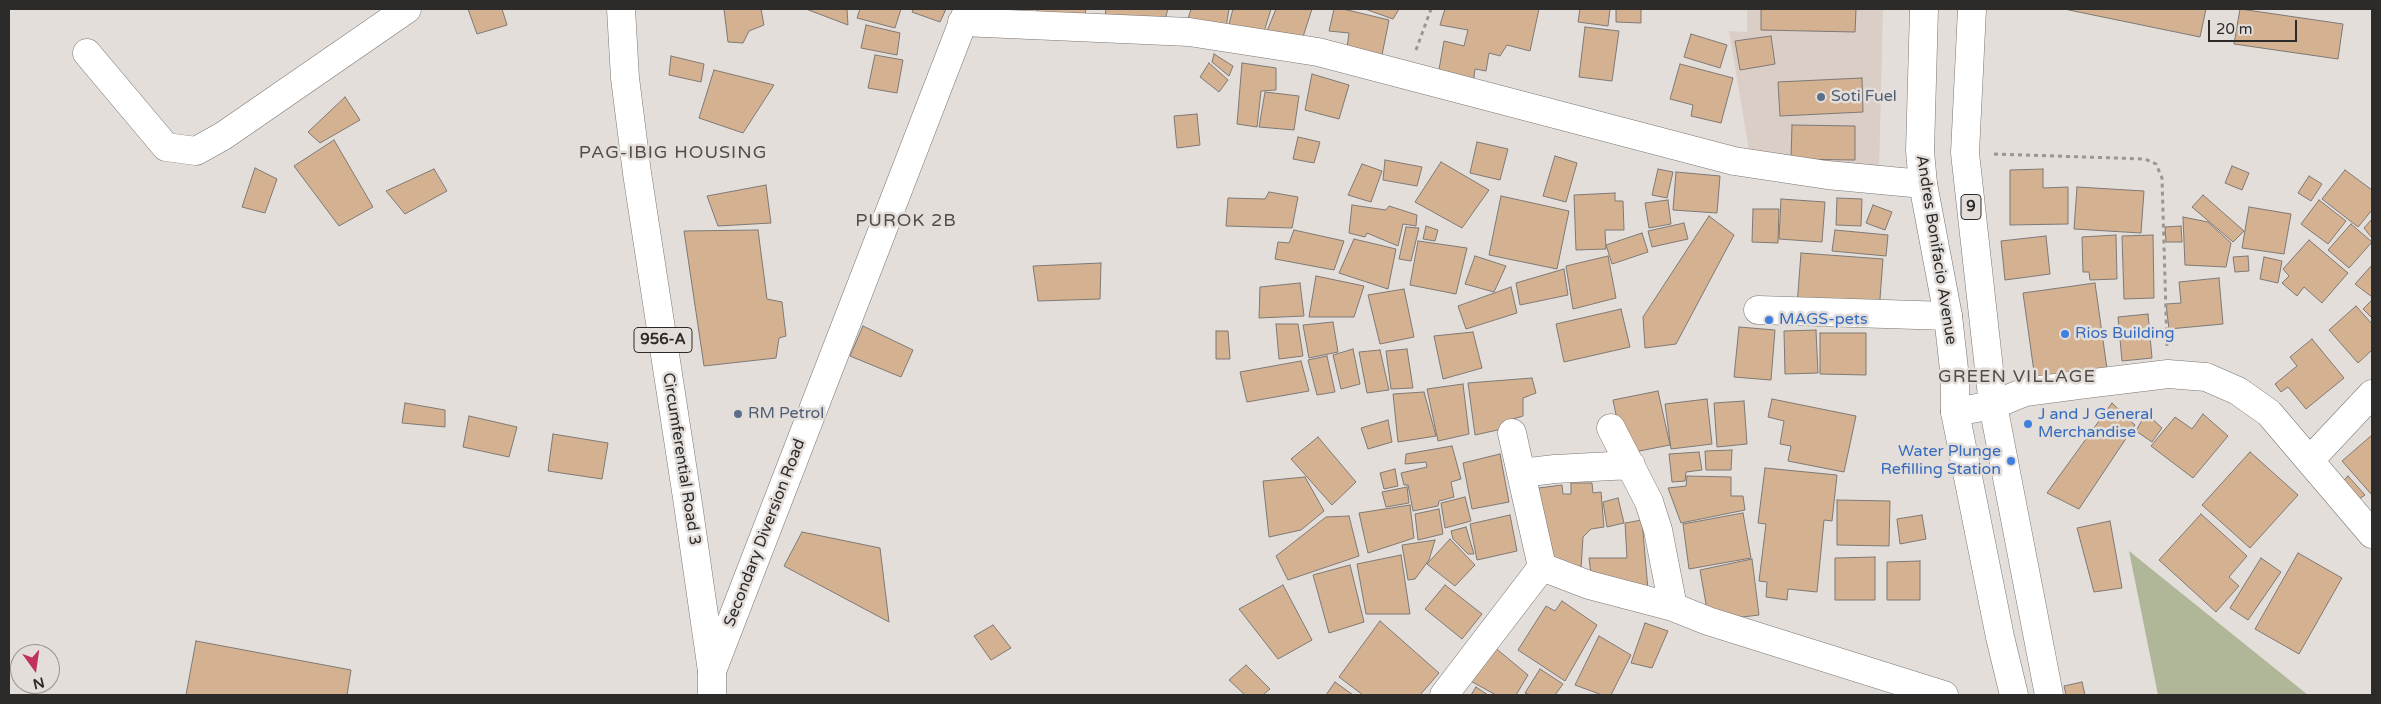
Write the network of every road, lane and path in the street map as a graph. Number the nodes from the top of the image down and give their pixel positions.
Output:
1 (407, 9) edge
2 (622, 9) edge
3 (1430, 9) edge
4 (1924, 9) edge
5 (1972, 9) edge
6 (965, 16) edge
7 (87, 53) dead end
8 (1407, 76) junction
9 (1965, 153) junction
10 (1923, 184) junction
11 (1758, 310) dead end
12 (1948, 316) junction
13 (2168, 374) junction
14 (2372, 394) edge
15 (1993, 405) junction
16 (1955, 412) junction
17 (1611, 428) dead end
18 (1512, 433) dead end
19 (2310, 460) junction
20 (1631, 466) junction
21 (1521, 473) junction
22 (2372, 534) edge
23 (1542, 567) junction
24 (1674, 607) junction
25 (712, 683) edge
26 (1444, 695) edge
27 (1944, 695) edge
28 (2014, 695) edge
29 (2049, 695) edge

1 - 7 main road
2 - 25 main road, Circumferential Road 3 / 956-A
3 - 8 path
4 - 10 main road, Andres Bonifacio Avenue
5 - 9 main road, 9
6 - 8 main road
6 - 25 main road, Secondary Diversion Road / 956-A
8 - 10 main road
9 - 13 path
9 - 15 main road, 9
10 - 12 main road, Andres Bonifacio Avenue
11 - 12 main road
12 - 16 main road, Andres Bonifacio Avenue
13 - 15 main road
13 - 19 main road
14 - 19 main road
15 - 16 main road
15 - 29 main road, 9
16 - 28 main road, Andres Bonifacio Avenue
17 - 20 main road
18 - 21 main road
19 - 22 main road
20 - 21 main road
20 - 24 main road
21 - 23 main road
23 - 24 main road
23 - 26 main road
24 - 27 main road

